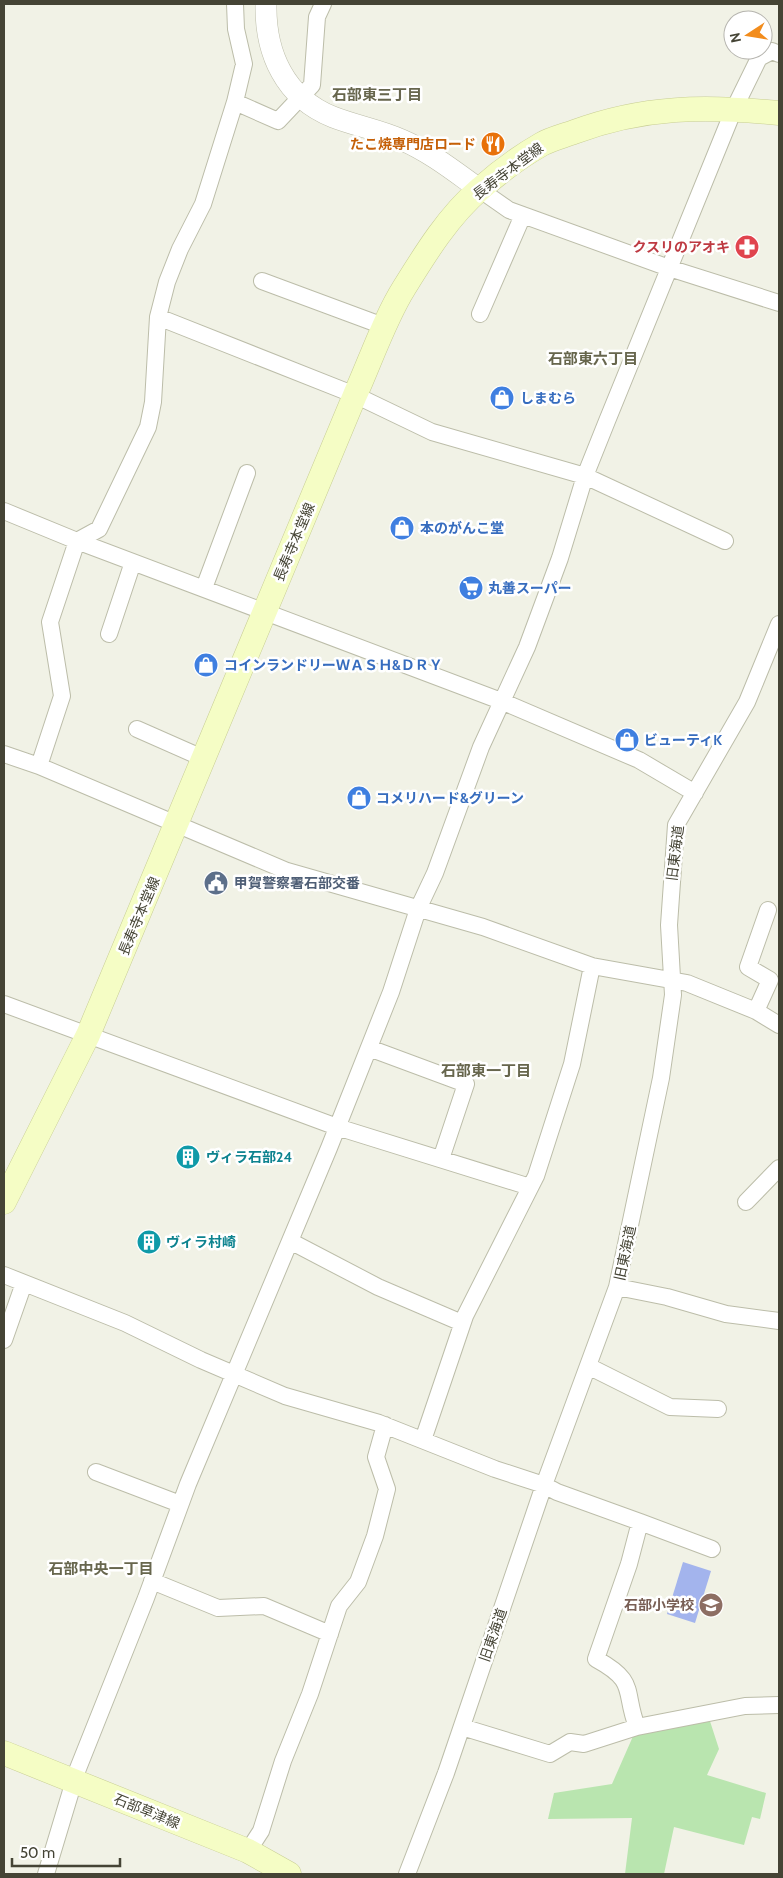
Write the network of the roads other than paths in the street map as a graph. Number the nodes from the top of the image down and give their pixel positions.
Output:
1 (235, 4) edge
2 (266, 4) edge
3 (323, 4) edge
4 (779, 54) edge
5 (302, 97) junction
6 (235, 102) junction
7 (734, 109) junction
8 (779, 113) edge
9 (479, 189) junction
10 (523, 215) junction
11 (669, 268) junction
12 (262, 281) dead end
13 (779, 302) edge
14 (480, 314) dead end
15 (158, 317) junction
16 (386, 327) junction
17 (355, 395) junction
18 (247, 473) dead end
19 (585, 476) junction
20 (4, 511) edge
21 (725, 540) dead end
22 (77, 541) junction
23 (133, 562) junction
24 (204, 588) junction
25 (265, 611) junction
26 (779, 624) edge
27 (109, 634) dead end
28 (501, 701) junction
29 (137, 729) dead end
30 (4, 754) edge
31 (205, 759) junction
32 (38, 766) junction
33 (695, 793) junction
34 (178, 825) junction
35 (418, 909) junction
36 (768, 910) dead end
37 (592, 966) junction
38 (670, 979) junction
39 (4, 1004) edge
40 (756, 1011) junction
41 (779, 1025) edge
42 (88, 1035) junction
43 (369, 1048) junction
44 (337, 1127) junction
45 (442, 1159) junction
46 (779, 1168) edge
47 (530, 1187) junction
48 (4, 1202) edge
49 (746, 1202) dead end
50 (290, 1241) junction
51 (4, 1274) edge
52 (24, 1283) junction
53 (617, 1287) junction
54 (779, 1321) edge
55 (462, 1323) junction
56 (4, 1340) edge
57 (588, 1366) junction
58 (235, 1374) junction
59 (718, 1409) dead end
60 (385, 1425) junction
61 (423, 1440) junction
62 (96, 1472) dead end
63 (544, 1485) junction
64 (180, 1504) junction
65 (640, 1522) junction
66 (712, 1550) dead end
67 (152, 1581) junction
68 (330, 1634) junction
69 (779, 1705) edge
70 (462, 1727) junction
71 (637, 1727) junction
72 (4, 1753) edge
73 (73, 1781) junction
74 (248, 1851) junction
75 (46, 1874) edge
76 (289, 1874) edge
77 (407, 1874) edge

1 - 6 street
2 - 5 street
3 - 5 street
4 - 7 street
5 - 6 street
5 - 9 street
6 - 15 street
7 - 8 main road, 長寿寺本堂線
7 - 9 main road, 長寿寺本堂線
7 - 11 street
9 - 10 street
9 - 16 main road, 長寿寺本堂線
10 - 11 street
10 - 14 street
11 - 13 street
11 - 19 street
12 - 16 street
15 - 17 street
15 - 22 street
16 - 17 main road, 長寿寺本堂線
17 - 19 street
17 - 25 main road, 長寿寺本堂線
18 - 24 street
19 - 21 street
19 - 28 street
20 - 22 street
22 - 23 street
22 - 32 street
23 - 24 street
23 - 27 street
24 - 25 street
25 - 28 street
25 - 31 main road, 長寿寺本堂線
26 - 33 street, 旧東海道
28 - 33 street
28 - 35 street
29 - 31 street
30 - 32 street
31 - 34 main road, 長寿寺本堂線
32 - 34 street
33 - 38 street, 旧東海道
34 - 35 street
34 - 42 main road, 長寿寺本堂線
35 - 37 street
35 - 43 street
36 - 40 street
37 - 38 street
37 - 47 street
38 - 40 street
38 - 53 street, 旧東海道
39 - 42 street
40 - 41 street
42 - 44 street
42 - 48 main road, 長寿寺本堂線
43 - 44 street
43 - 45 street
44 - 45 street
44 - 50 street
45 - 47 street
46 - 49 street
47 - 55 street
50 - 55 street
50 - 58 street
51 - 52 street
52 - 56 street
52 - 58 street
53 - 54 street
53 - 57 street, 旧東海道
55 - 61 street
57 - 59 street
57 - 63 street, 旧東海道
58 - 60 street
58 - 64 street
60 - 61 street
60 - 68 street
61 - 63 street
62 - 64 street
63 - 65 street
63 - 70 street, 旧東海道
64 - 67 street
65 - 66 street
65 - 71 street
67 - 68 street
67 - 73 street
68 - 74 street
69 - 71 street
70 - 71 street
70 - 77 street, 旧東海道
72 - 73 main road, 石部草津線
73 - 74 main road, 石部草津線
73 - 75 street
74 - 76 main road, 石部草津線

